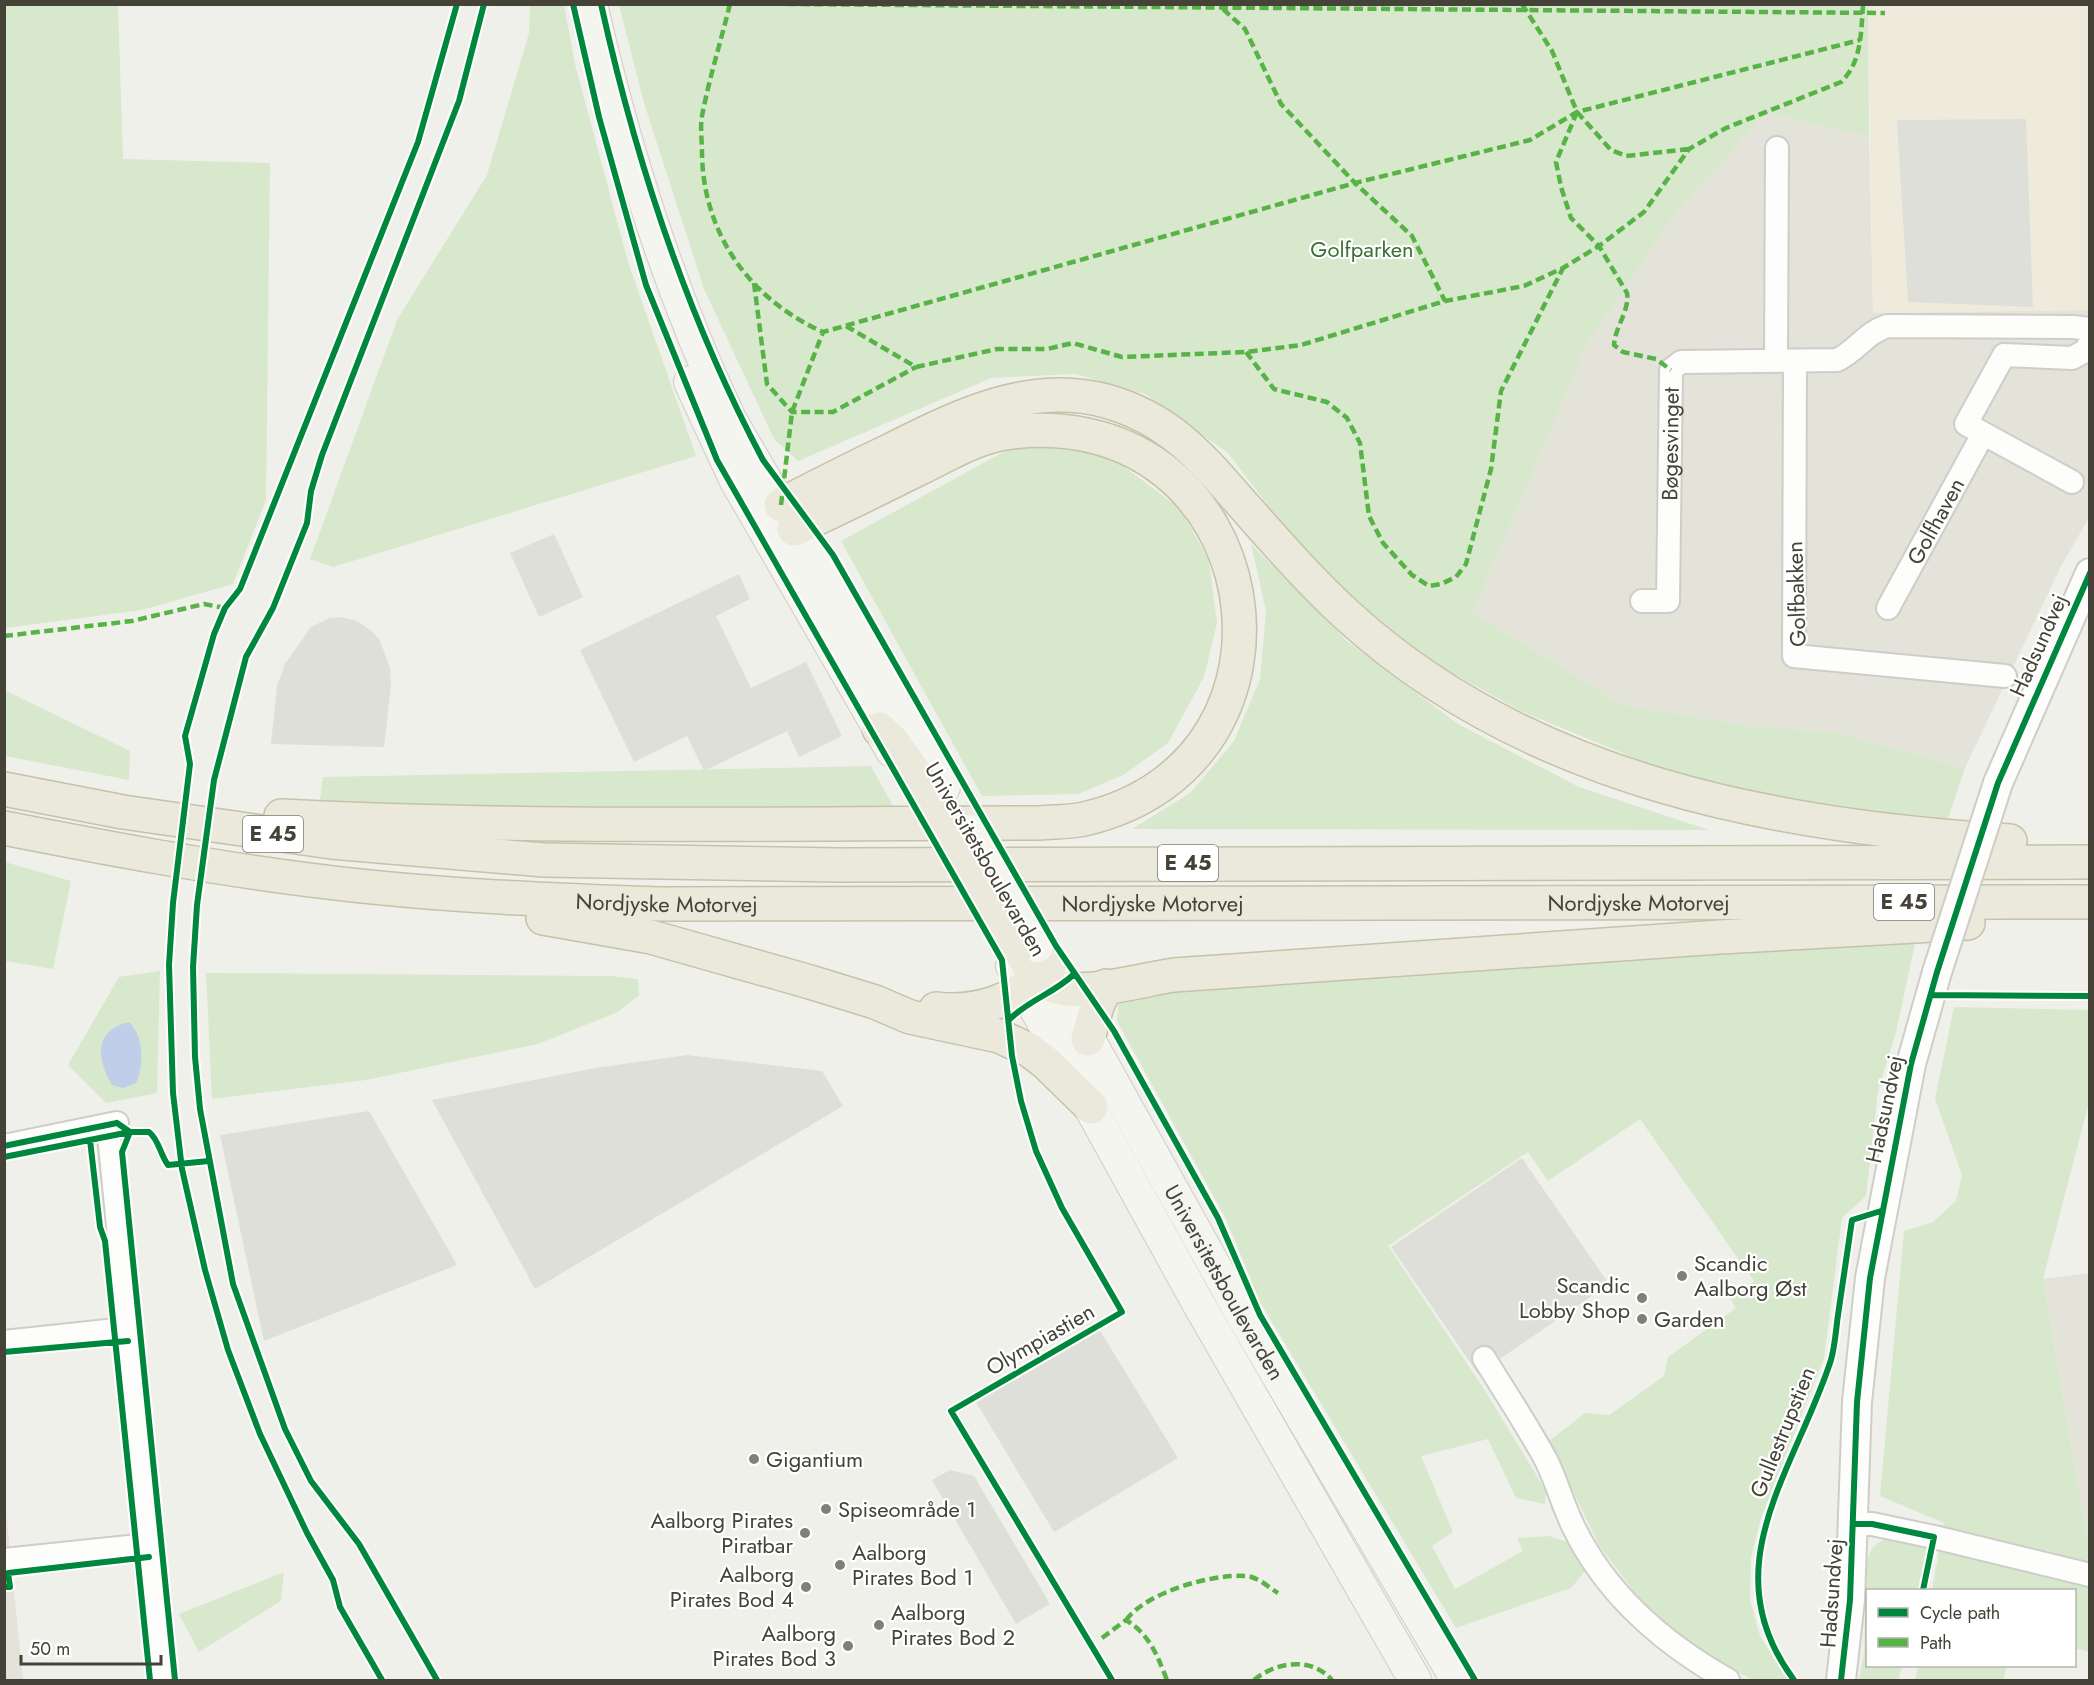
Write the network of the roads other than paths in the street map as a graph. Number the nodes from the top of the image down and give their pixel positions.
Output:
1 (579, 4) edge
2 (591, 4) edge
3 (1777, 148) dead end
4 (2090, 329) edge
5 (2090, 343) edge
6 (1785, 361) junction
7 (1983, 434) junction
8 (2072, 482) dead end
9 (787, 517) junction
10 (2090, 573) edge
11 (1642, 601) dead end
12 (1888, 608) dead end
13 (2005, 676) dead end
14 (879, 729) joint
15 (4, 771) edge
16 (927, 787) junction
17 (4, 789) edge
18 (4, 828) edge
19 (2090, 846) edge
20 (2090, 862) edge
21 (310, 880) junction
22 (2090, 902) edge
23 (2090, 920) edge
24 (1033, 966) junction
25 (1106, 986) junction
26 (875, 1002) junction
27 (1088, 1039) junction
28 (1090, 1107) junction
29 (4, 1146) edge
30 (126, 1329) junction
31 (4, 1342) edge
32 (1484, 1358) dead end
33 (1854, 1524) junction
34 (148, 1545) junction
35 (4, 1560) edge
36 (2090, 1575) edge
37 (163, 1680) edge
38 (1416, 1680) edge
39 (1457, 1680) edge
40 (1728, 1680) edge
41 (1841, 1680) edge

1 - 14 main road
2 - 9 main road, Universitetsboulevarden
3 - 6 street
4 - 6 street, Bøgesvinget
5 - 7 street
6 - 11 street, Bøgesvinget
6 - 13 street, Golfbakken
7 - 8 street
7 - 12 street, Golfhaven
9 - 15 highway
9 - 16 main road, Universitetsboulevarden
9 - 19 highway
10 - 33 street, Hadsundvej, bridge
14 - 16 highway
16 - 24 highway, bridge
17 - 20 highway, Nordjyske Motorvej / E 45
18 - 21 highway, Nordjyske Motorvej / E 45
21 - 22 highway, Nordjyske Motorvej / E 45
21 - 26 highway
23 - 25 highway
24 - 25 highway
24 - 26 highway
24 - 27 main road, Universitetsboulevarden
24 - 28 main road, Universitetsboulevarden
25 - 27 highway
26 - 28 highway
27 - 39 main road, Universitetsboulevarden
28 - 38 main road, Universitetsboulevarden
29 - 30 street
30 - 31 street
30 - 34 street
32 - 40 street
33 - 36 street
33 - 41 street, Hadsundvej
34 - 35 street
34 - 37 street

